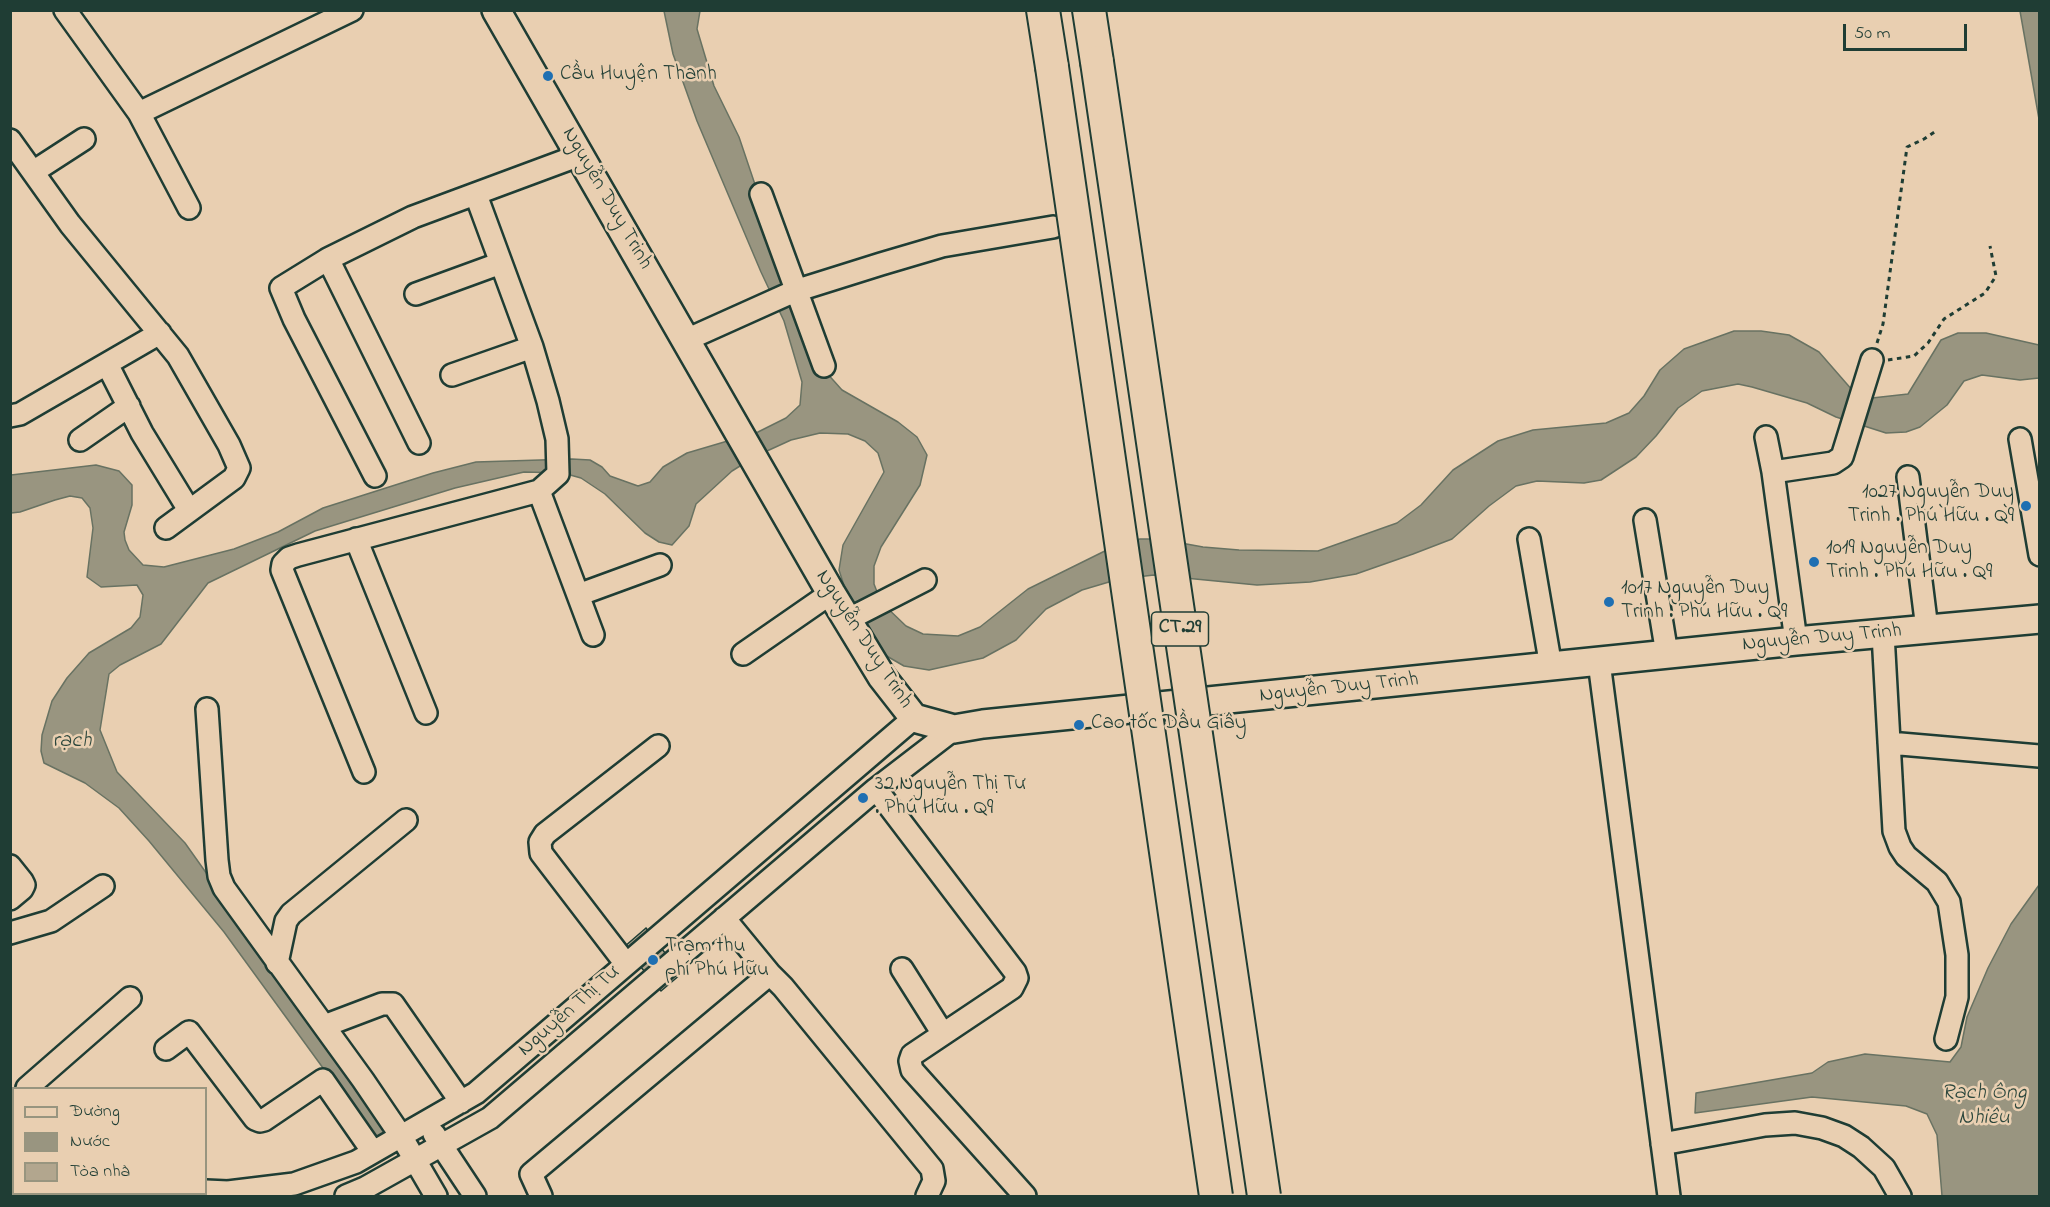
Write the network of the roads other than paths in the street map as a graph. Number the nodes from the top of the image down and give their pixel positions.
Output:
1 (65, 10) edge
2 (352, 10) edge
3 (496, 10) edge
4 (1044, 10) edge
5 (1091, 10) edge
6 (139, 113) junction
7 (84, 139) dead end
8 (10, 140) edge
9 (580, 155) junction
10 (33, 172) junction
11 (476, 195) junction
12 (761, 195) dead end
13 (189, 208) dead end
14 (1053, 227) dead end
15 (328, 259) junction
16 (501, 263) junction
17 (795, 291) junction
18 (416, 294) dead end
19 (160, 333) junction
20 (686, 340) junction
21 (532, 347) junction
22 (1872, 360) road end
23 (107, 364) junction
24 (824, 366) dead end
25 (452, 375) dead end
26 (129, 406) junction
27 (10, 416) edge
28 (1766, 437) dead end
29 (2020, 439) dead end
30 (80, 440) dead end
31 (419, 443) dead end
32 (1773, 472) junction
33 (375, 476) dead end
34 (1908, 477) dead end
35 (2034, 490) edge
36 (539, 491) junction
37 (189, 510) junction
38 (1645, 520) dead end
39 (166, 528) dead end
40 (356, 539) junction
41 (1529, 539) dead end
42 (2040, 555) edge
43 (660, 565) dead end
44 (925, 580) dead end
45 (831, 593) junction
46 (578, 595) junction
47 (847, 620) junction
48 (2040, 620) edge
49 (1927, 629) junction
50 (1883, 634) junction
51 (593, 635) dead end
52 (1796, 641) junction
53 (743, 654) dead end
54 (1667, 654) junction
55 (1599, 662) junction
56 (1551, 668) junction
57 (207, 709) dead end
58 (426, 713) dead end
59 (914, 718) junction
60 (954, 729) junction
61 (1889, 744) junction
62 (658, 746) dead end
63 (2039, 756) edge
64 (364, 772) dead end
65 (876, 789) junction
66 (406, 820) dead end
67 (10, 866) edge
68 (103, 886) dead end
69 (10, 900) edge
70 (724, 918) junction
71 (10, 933) edge
72 (277, 963) junction
73 (626, 964) junction
74 (902, 969) dead end
75 (770, 974) junction
76 (130, 998) dead end
77 (324, 1026) junction
78 (943, 1034) junction
79 (1946, 1039) dead end
80 (166, 1049) dead end
81 (29, 1087) edge
82 (461, 1102) junction
83 (426, 1121) junction
84 (400, 1136) junction
85 (1662, 1144) junction
86 (441, 1145) junction
87 (373, 1152) junction
88 (415, 1160) junction
89 (207, 1191) edge
90 (346, 1197) edge
91 (436, 1197) edge
92 (475, 1197) edge
93 (541, 1197) edge
94 (927, 1197) edge
95 (1025, 1197) edge
96 (1216, 1197) edge
97 (1264, 1197) edge
98 (1669, 1197) edge
99 (1900, 1197) edge

1 - 6 street
2 - 6 street
3 - 9 main road, Nguyễn Duy Trinh
4 - 96 highway, CT.29, bridge
5 - 97 highway, CT.29, bridge
6 - 13 street
7 - 10 street
8 - 10 street
9 - 11 street
9 - 20 main road, Nguyễn Duy Trinh
10 - 19 street
11 - 15 street
11 - 16 street
12 - 17 street
14 - 17 street
15 - 31 street
15 - 33 street
16 - 18 street
16 - 21 street
17 - 20 street
17 - 24 street
19 - 23 street
19 - 37 street
20 - 45 main road, Nguyễn Duy Trinh
21 - 25 street
21 - 36 street
22 - 32 street
23 - 26 street
23 - 27 street
26 - 30 street
26 - 37 street
28 - 32 street
29 - 35 street
32 - 52 street
34 - 49 street
35 - 42 street
36 - 40 street
36 - 46 street
37 - 39 street
38 - 54 street
40 - 58 street
40 - 64 street
41 - 56 street
43 - 46 street
44 - 47 street
45 - 47 main road, Nguyễn Duy Trinh
45 - 53 street
46 - 51 street
47 - 59 main road, Nguyễn Duy Trinh
48 - 49 main road, Nguyễn Duy Trinh
49 - 50 main road, Nguyễn Duy Trinh
50 - 52 main road, Nguyễn Duy Trinh
50 - 61 street
52 - 54 main road, Nguyễn Duy Trinh
54 - 55 main road, Nguyễn Duy Trinh
55 - 56 main road, Nguyễn Duy Trinh
55 - 85 street
56 - 60 main road, Nguyễn Duy Trinh
57 - 72 street
59 - 60 main road, Nguyễn Duy Trinh
59 - 73 street, Nguyễn Thị Tư
60 - 65 street, Nguyễn Thị Tư
61 - 63 street
61 - 79 street
62 - 73 street
65 - 70 street, Nguyễn Thị Tư
65 - 78 street
66 - 72 street
67 - 69 street
68 - 71 street
70 - 75 street
70 - 86 street, Nguyễn Thị Tư
72 - 77 street
73 - 82 street, Nguyễn Thị Tư
74 - 78 street
75 - 93 street
75 - 94 street
76 - 81 street
77 - 82 street
77 - 84 street
78 - 95 street
80 - 87 street
82 - 83 street, Nguyễn Thị Tư
83 - 84 street, Nguyễn Thị Tư
83 - 86 street
84 - 87 street, Nguyễn Thị Tư
84 - 88 street
85 - 98 street
85 - 99 street
86 - 88 street, Nguyễn Thị Tư
86 - 92 street
87 - 89 street, Nguyễn Thị Tư
88 - 90 street, Nguyễn Thị Tư
88 - 91 street

